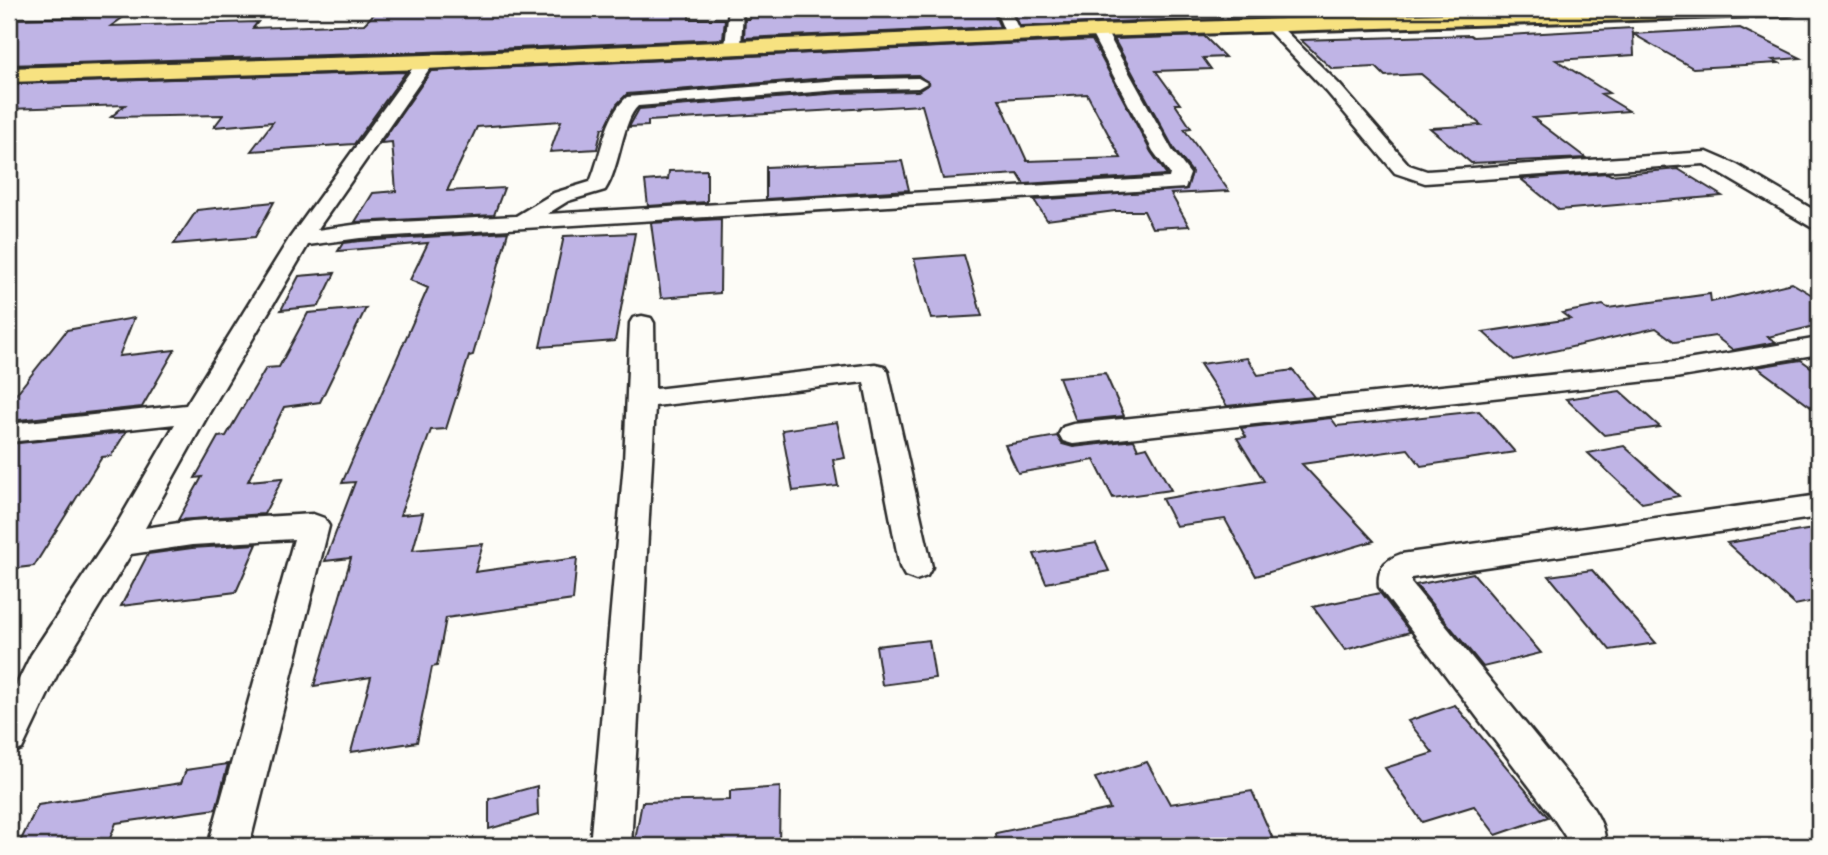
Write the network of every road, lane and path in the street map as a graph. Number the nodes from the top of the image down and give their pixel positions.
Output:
1 (736, 9) edge
2 (1002, 9) edge
3 (1787, 9) edge
4 (1272, 26) junction
5 (1098, 31) junction
6 (1013, 34) junction
7 (733, 46) junction
8 (426, 62) junction
9 (10, 75) edge
10 (918, 83) dead end
11 (1814, 215) edge
12 (520, 221) junction
13 (300, 239) junction
14 (642, 323) dead end
15 (1819, 346) edge
16 (643, 399) junction
17 (195, 413) junction
18 (9, 433) edge
19 (1073, 434) dead end
20 (1819, 506) edge
21 (121, 544) junction
22 (916, 567) dead end
23 (9, 737) edge
24 (229, 846) edge
25 (610, 846) edge
26 (1586, 846) edge

1 - 7 street
2 - 6 street
3 - 4 main road
4 - 5 main road
4 - 11 street
5 - 6 main road
5 - 12 street
6 - 7 main road
7 - 8 main road
8 - 9 main road
8 - 13 street
10 - 12 street
12 - 13 street
13 - 17 street
14 - 16 street
15 - 19 street
16 - 22 street
16 - 25 street
17 - 18 street
17 - 21 street
20 - 26 street
21 - 23 street
21 - 24 street

